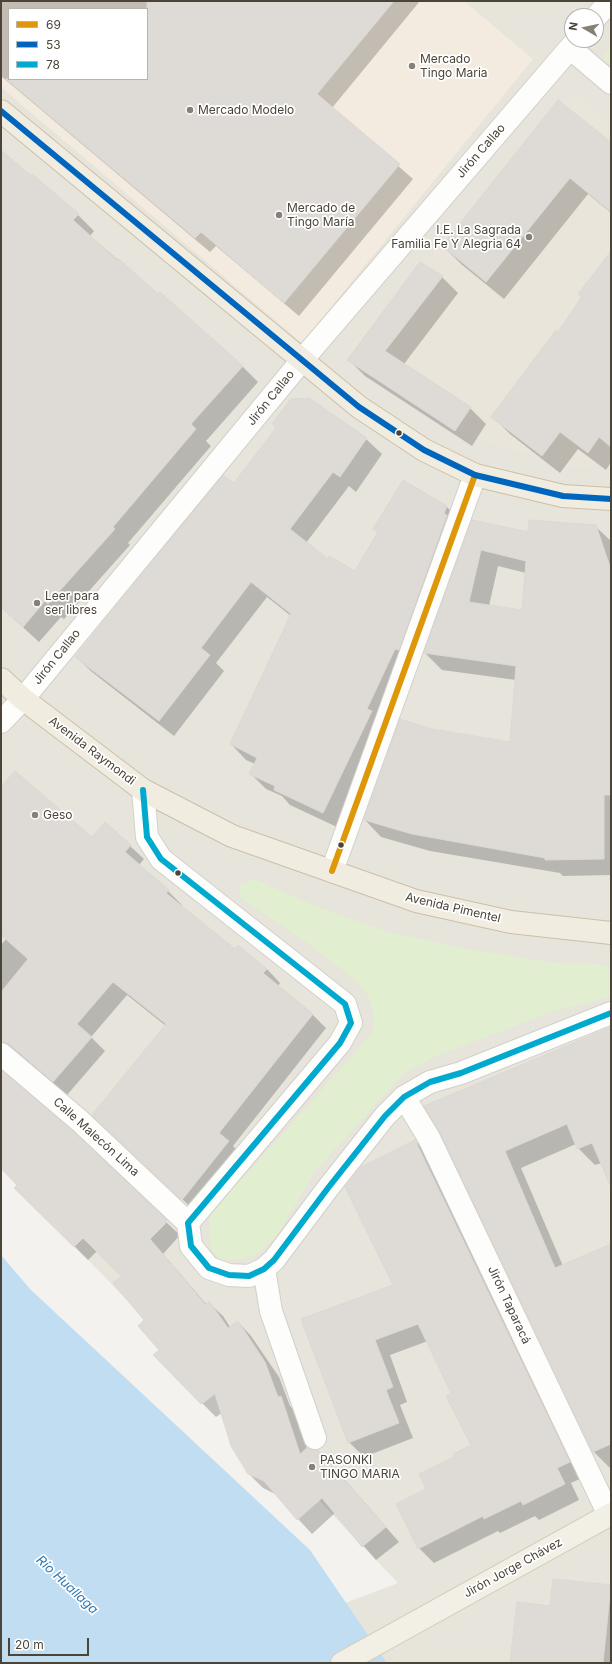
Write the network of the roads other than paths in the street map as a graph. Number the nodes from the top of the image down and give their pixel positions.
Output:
1 (570, 48) edge
2 (577, 48) edge
3 (611, 83) edge
4 (1, 111) edge
5 (302, 359) junction
6 (475, 475) junction
7 (611, 499) edge
8 (1, 679) edge
9 (23, 699) junction
10 (1, 722) edge
11 (143, 790) junction
12 (232, 836) joint
13 (332, 871) junction
14 (611, 933) edge
15 (611, 1013) edge
16 (1, 1054) edge
17 (404, 1097) junction
18 (188, 1223) junction
19 (264, 1269) junction
20 (315, 1438) dead end
21 (610, 1514) edge
22 (342, 1663) edge

1 - 5 street, Jirón Callao
2 - 3 street
4 - 5 highway
5 - 6 highway
5 - 9 street, Jirón Callao
6 - 7 highway
6 - 13 street
8 - 9 highway, Avenida Raymondi
9 - 10 street, Jirón Callao
9 - 11 highway, Avenida Raymondi
11 - 12 highway, Avenida Raymondi
11 - 18 street
12 - 13 highway, Avenida Pimentel
13 - 14 highway, Avenida Pimentel
15 - 17 street
16 - 18 street, Calle Malecón Lima
17 - 19 street
17 - 21 street, Jirón Taparacá
18 - 19 street
19 - 20 street
21 - 22 main road, Jirón Jorge Chávez

